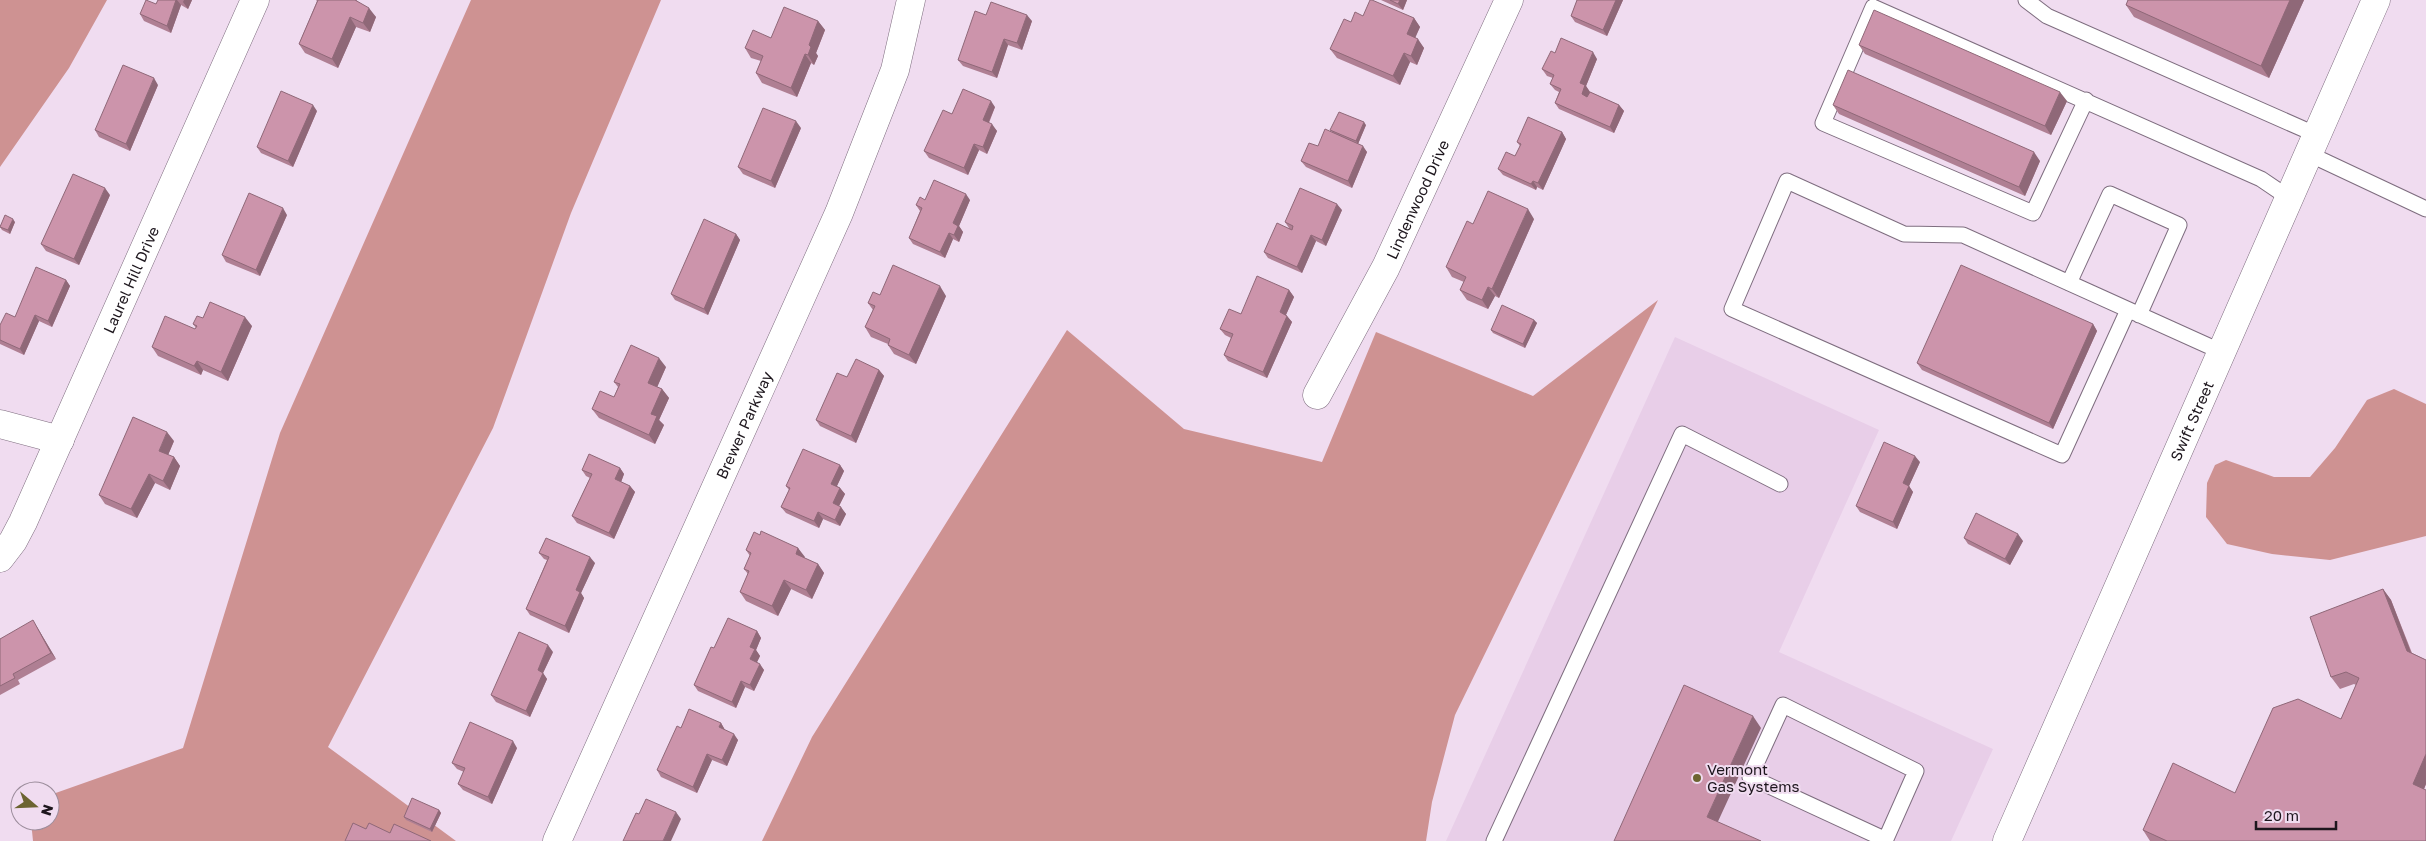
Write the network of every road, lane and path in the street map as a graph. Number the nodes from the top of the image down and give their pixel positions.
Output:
1 (255, 0) edge
2 (911, 0) edge
3 (1509, 0) edge
4 (2026, 0) edge
5 (2376, 0) edge
6 (2086, 100) junction
7 (2313, 144) junction
8 (2289, 198) junction
9 (2426, 209) edge
10 (2069, 283) junction
11 (2134, 312) junction
12 (2222, 352) junction
13 (1317, 395) dead end
14 (0, 424) edge
15 (60, 440) junction
16 (1780, 484) dead end
17 (0, 558) edge
18 (1885, 840) edge
19 (557, 841) edge
20 (1494, 841) edge
21 (2007, 841) edge

1 - 15 street, Laurel Hill Drive
2 - 19 street, Brewer Parkway
3 - 13 street, Lindenwood Drive
4 - 7 lane
5 - 7 street, Swift Street
6 - 6 lane
6 - 8 lane
7 - 8 street, Swift Street
7 - 9 lane
8 - 12 street, Swift Street
10 - 11 lane
10 - 11 lane
10 - 11 lane
11 - 12 lane
12 - 21 street, Swift Street
14 - 15 street
15 - 17 street, Laurel Hill Drive
16 - 20 lane
18 - 18 lane

